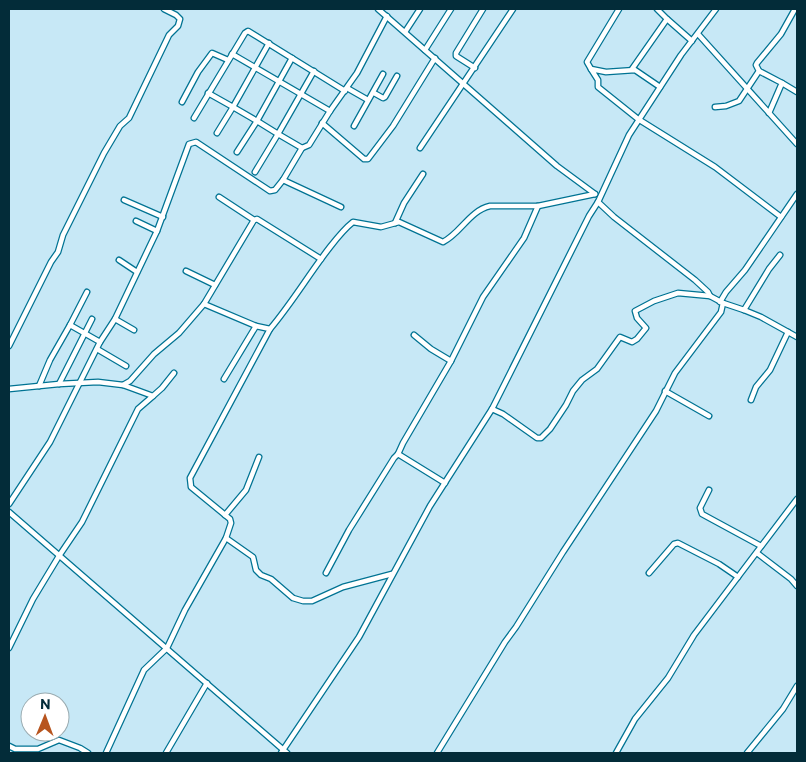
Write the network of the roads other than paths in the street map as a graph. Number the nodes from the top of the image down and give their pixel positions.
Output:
1 (164, 9) edge
2 (378, 9) edge
3 (388, 9) edge
4 (420, 9) edge
5 (451, 9) edge
6 (483, 9) edge
7 (514, 9) edge
8 (619, 9) edge
9 (657, 9) edge
10 (716, 9) edge
11 (795, 9) edge
12 (386, 15) junction
13 (667, 19) junction
14 (405, 32) junction
15 (698, 34) junction
16 (692, 41) junction
17 (268, 44) junction
18 (425, 50) junction
19 (232, 54) junction
20 (292, 58) junction
21 (435, 58) junction
22 (228, 60) junction
23 (255, 68) junction
24 (475, 68) junction
25 (591, 68) junction
26 (632, 69) junction
27 (759, 70) junction
28 (314, 71) junction
29 (383, 74) dead end
30 (398, 76) dead end
31 (278, 82) junction
32 (782, 83) junction
33 (463, 85) junction
34 (660, 87) junction
35 (346, 89) junction
36 (748, 89) junction
37 (797, 92) edge
38 (374, 93) junction
39 (208, 94) junction
40 (300, 94) junction
41 (368, 100) junction
42 (182, 102) dead end
43 (233, 107) junction
44 (715, 107) dead end
45 (330, 111) junction
46 (769, 113) junction
47 (194, 118) dead end
48 (638, 119) junction
49 (257, 121) junction
50 (322, 123) junction
51 (354, 126) dead end
52 (217, 133) dead end
53 (278, 134) junction
54 (797, 144) edge
55 (302, 148) junction
56 (420, 148) dead end
57 (237, 152) dead end
58 (255, 172) dead end
59 (423, 174) dead end
60 (283, 180) junction
61 (595, 194) junction
62 (797, 194) edge
63 (219, 197) dead end
64 (124, 200) dead end
65 (599, 200) junction
66 (538, 206) junction
67 (341, 207) dead end
68 (163, 217) junction
69 (781, 217) junction
70 (254, 220) junction
71 (136, 221) dead end
72 (395, 223) junction
73 (157, 231) junction
74 (780, 255) dead end
75 (321, 259) junction
76 (119, 260) dead end
77 (186, 271) dead end
78 (137, 272) junction
79 (215, 285) junction
80 (87, 292) dead end
81 (710, 296) junction
82 (720, 301) junction
83 (204, 304) junction
84 (744, 310) junction
85 (92, 319) dead end
86 (115, 319) junction
87 (70, 325) junction
88 (256, 326) junction
89 (270, 329) junction
90 (797, 329) edge
91 (134, 330) dead end
92 (84, 333) junction
93 (793, 334) edge
94 (414, 335) dead end
95 (100, 342) junction
96 (9, 346) edge
97 (97, 349) junction
98 (451, 361) junction
99 (126, 366) dead end
100 (174, 373) dead end
101 (224, 380) dead end
102 (79, 383) junction
103 (59, 384) junction
104 (124, 385) junction
105 (39, 386) junction
106 (9, 388) edge
107 (665, 390) junction
108 (153, 396) junction
109 (751, 400) dead end
110 (492, 409) junction
111 (708, 416) dead end
112 (398, 454) junction
113 (259, 457) dead end
114 (445, 483) junction
115 (709, 490) dead end
116 (797, 500) edge
117 (9, 504) edge
118 (9, 512) edge
119 (225, 516) junction
120 (226, 538) junction
121 (761, 546) junction
122 (757, 553) junction
123 (59, 556) junction
124 (326, 573) dead end
125 (649, 573) dead end
126 (392, 574) junction
127 (738, 577) junction
128 (797, 586) edge
129 (9, 648) edge
130 (167, 648) junction
131 (207, 682) junction
132 (797, 686) edge
133 (9, 746) edge
134 (284, 752) edge
135 (88, 753) edge
136 (106, 753) edge
137 (166, 753) edge
138 (437, 753) edge
139 (616, 753) edge
140 (747, 753) edge

1 - 96 street
2 - 12 street
3 - 12 street
4 - 14 street
5 - 18 street
6 - 24 street
7 - 24 street
8 - 25 street
9 - 13 street
10 - 15 street
11 - 27 street
12 - 14 street
12 - 35 street
13 - 16 street
13 - 26 street
14 - 18 street
15 - 16 street
15 - 36 street
16 - 34 street
17 - 19 street
17 - 20 street
17 - 23 street
18 - 21 street
19 - 22 street
19 - 23 street
20 - 28 street
20 - 31 street
21 - 33 street
21 - 50 street
22 - 39 street
22 - 42 street
23 - 31 street
23 - 43 street
24 - 33 street
25 - 26 street
25 - 48 street
26 - 34 street
27 - 32 street
27 - 36 street
28 - 35 street
28 - 40 street
29 - 38 street
30 - 38 street
31 - 40 street
31 - 49 street
32 - 37 street
32 - 46 street
33 - 56 street
33 - 61 street
34 - 48 street
35 - 41 street
35 - 45 street
36 - 44 street
36 - 46 street
38 - 41 street
39 - 43 street
39 - 47 street
40 - 45 street
40 - 53 street
41 - 51 street
43 - 49 street
43 - 52 street
45 - 50 street
46 - 54 street
48 - 65 street
48 - 69 street
49 - 53 street
49 - 57 street
50 - 55 street
53 - 55 street
53 - 58 street
55 - 60 street
59 - 72 street
60 - 67 street
60 - 68 street
61 - 65 street
61 - 66 street
62 - 69 street
63 - 70 street
64 - 68 street
65 - 81 street
65 - 110 street
66 - 72 street
66 - 98 street
68 - 73 street
69 - 82 street
70 - 75 street
70 - 79 street
71 - 73 street
72 - 75 street
73 - 78 street
74 - 84 street
75 - 89 street
76 - 78 street
77 - 79 street
78 - 86 street
79 - 83 street
80 - 87 street
81 - 82 street
81 - 110 street
82 - 84 street
82 - 107 street
83 - 88 street
83 - 104 street
84 - 93 street
85 - 92 street
86 - 91 street
86 - 95 street
87 - 92 street
87 - 105 street
88 - 89 street
88 - 101 street
89 - 119 street
90 - 93 street
92 - 95 street
92 - 103 street
93 - 109 street
94 - 98 street
95 - 97 street
97 - 99 street
97 - 102 street
98 - 112 street
100 - 108 street
102 - 103 street
102 - 104 street
102 - 117 street
103 - 105 street
104 - 108 street
105 - 106 street
107 - 111 street
107 - 138 street
108 - 123 street
110 - 114 street
112 - 114 street
112 - 124 street
113 - 119 street
114 - 126 street
115 - 121 street
116 - 121 street
118 - 123 street
119 - 120 street
120 - 126 street
120 - 130 street
121 - 122 street
122 - 127 street
122 - 128 street
123 - 129 street
123 - 130 street
125 - 127 street
126 - 134 street
127 - 139 street
130 - 131 street
130 - 136 street
131 - 134 street
131 - 137 street
132 - 140 street
133 - 135 street

